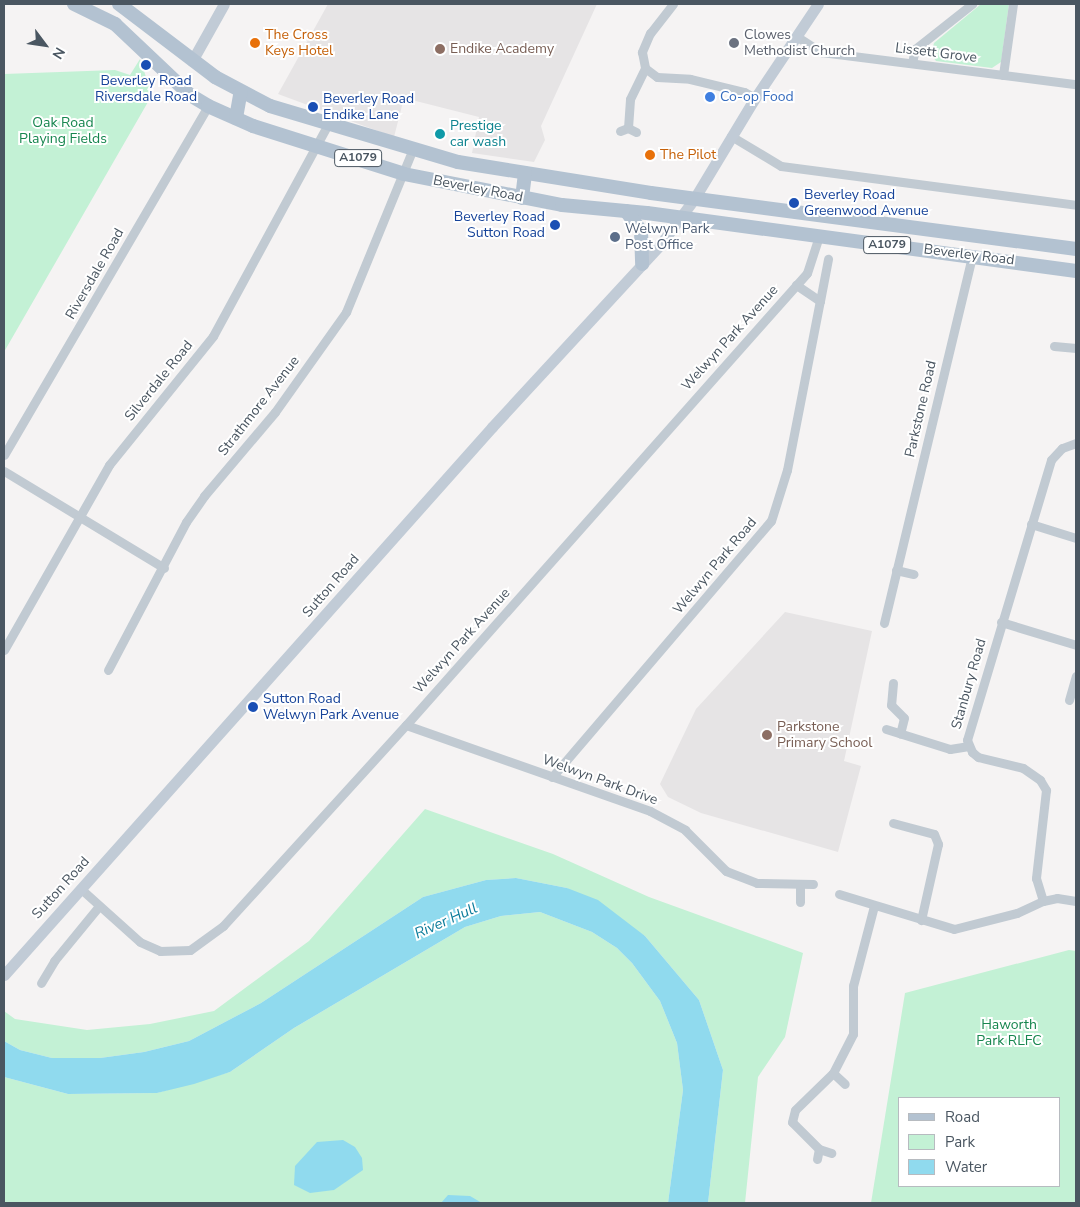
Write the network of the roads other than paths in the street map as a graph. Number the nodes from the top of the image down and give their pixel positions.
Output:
1 (74, 4) edge
2 (119, 4) edge
3 (224, 4) edge
4 (673, 4) edge
5 (818, 4) edge
6 (972, 4) edge
7 (1013, 4) edge
8 (796, 36) junction
9 (192, 61) junction
10 (912, 63) junction
11 (645, 68) junction
12 (1003, 75) junction
13 (1076, 84) edge
14 (241, 91) junction
15 (755, 98) junction
16 (208, 106) junction
17 (236, 118) junction
18 (328, 124) junction
19 (628, 130) dead end
20 (731, 136) junction
21 (317, 144) junction
22 (413, 148) junction
23 (525, 173) junction
24 (404, 174) junction
25 (522, 198) junction
26 (694, 199) junction
27 (1076, 205) edge
28 (626, 211) junction
29 (681, 218) junction
30 (819, 237) junction
31 (1076, 249) edge
32 (972, 256) junction
33 (828, 259) dead end
34 (642, 264) junction
35 (1076, 271) edge
36 (796, 286) junction
37 (820, 301) junction
38 (1054, 346) dead end
39 (1076, 348) edge
40 (1076, 442) edge
41 (4, 455) edge
42 (4, 470) edge
43 (78, 515) junction
44 (1031, 524) junction
45 (1076, 538) edge
46 (164, 568) junction
47 (896, 570) junction
48 (914, 574) dead end
49 (1001, 622) junction
50 (884, 623) dead end
51 (1076, 645) edge
52 (4, 650) edge
53 (108, 670) dead end
54 (1076, 676) edge
55 (893, 683) dead end
56 (1074, 690) edge
57 (1069, 700) dead end
58 (406, 725) junction
59 (886, 729) dead end
60 (900, 734) junction
61 (968, 746) junction
62 (552, 777) junction
63 (893, 823) dead end
64 (800, 884) junction
65 (813, 884) dead end
66 (81, 889) junction
67 (839, 894) dead end
68 (1044, 901) junction
69 (1076, 901) edge
70 (800, 902) dead end
71 (99, 906) junction
72 (874, 906) junction
73 (921, 920) junction
74 (4, 975) edge
75 (42, 983) dead end
76 (833, 1073) junction
77 (845, 1084) dead end
78 (819, 1149) junction
79 (831, 1153) dead end
80 (817, 1159) dead end

1 - 16 main road, Beverley Road / A1079
2 - 9 main road, Beverley Road / A1079
3 - 9 street
4 - 11 street
5 - 8 street, Sutton Road
6 - 10 street
7 - 12 street
8 - 10 street, Lissett Grove
8 - 15 street, Sutton Road
9 - 14 main road, Beverley Road / A1079
10 - 12 street, Lissett Grove
11 - 15 street
11 - 19 street
12 - 13 street, Lissett Grove
14 - 17 main road
14 - 18 main road, Beverley Road / A1079
15 - 20 street, Sutton Road
16 - 17 main road, Beverley Road / A1079
16 - 41 street, Riversdale Road
17 - 21 main road, Beverley Road / A1079
18 - 21 street, Silverdale Road
18 - 22 main road, Beverley Road / A1079
20 - 26 street, Sutton Road
20 - 27 street
21 - 24 main road, Beverley Road / A1079
21 - 43 street, Silverdale Road
22 - 23 main road, Beverley Road / A1079
22 - 24 street, Strathmore Avenue
23 - 25 main road
23 - 26 main road, Beverley Road / A1079
24 - 25 main road, Beverley Road / A1079
24 - 46 street, Strathmore Avenue
25 - 28 main road, Beverley Road / A1079
26 - 29 street, Sutton Road
26 - 31 main road, Beverley Road / A1079
28 - 29 main road, Beverley Road / A1079
28 - 34 main road
29 - 30 main road, Beverley Road / A1079
29 - 34 street, Sutton Road
30 - 32 main road, Beverley Road / A1079
30 - 36 street, Welwyn Park Avenue
32 - 35 main road, Beverley Road / A1079
32 - 47 street, Parkstone Road
33 - 37 street, Welwyn Park Road
34 - 66 street, Sutton Road
36 - 37 street
36 - 58 street, Welwyn Park Avenue
37 - 62 street, Welwyn Park Road
38 - 39 street
40 - 44 street, Stanbury Road
42 - 43 street
43 - 46 street
43 - 52 street, Silverdale Road
44 - 45 street
44 - 49 street, Stanbury Road
46 - 53 street, Strathmore Avenue
47 - 48 street
47 - 50 street, Parkstone Road
49 - 51 street
49 - 61 street, Stanbury Road
54 - 56 street
55 - 60 street
56 - 57 street
58 - 62 street, Welwyn Park Drive
58 - 71 street, Welwyn Park Avenue
59 - 60 street
60 - 61 street
61 - 68 street, Stanbury Road
62 - 64 street, Welwyn Park Drive
63 - 73 street
64 - 65 street, Welwyn Park Drive
64 - 70 street
66 - 71 street, Welwyn Park Avenue
66 - 74 street, Sutton Road
67 - 72 street
68 - 69 street
68 - 73 street
71 - 75 street
72 - 73 street
72 - 76 street
76 - 77 street
76 - 78 street
78 - 79 street
78 - 80 street

